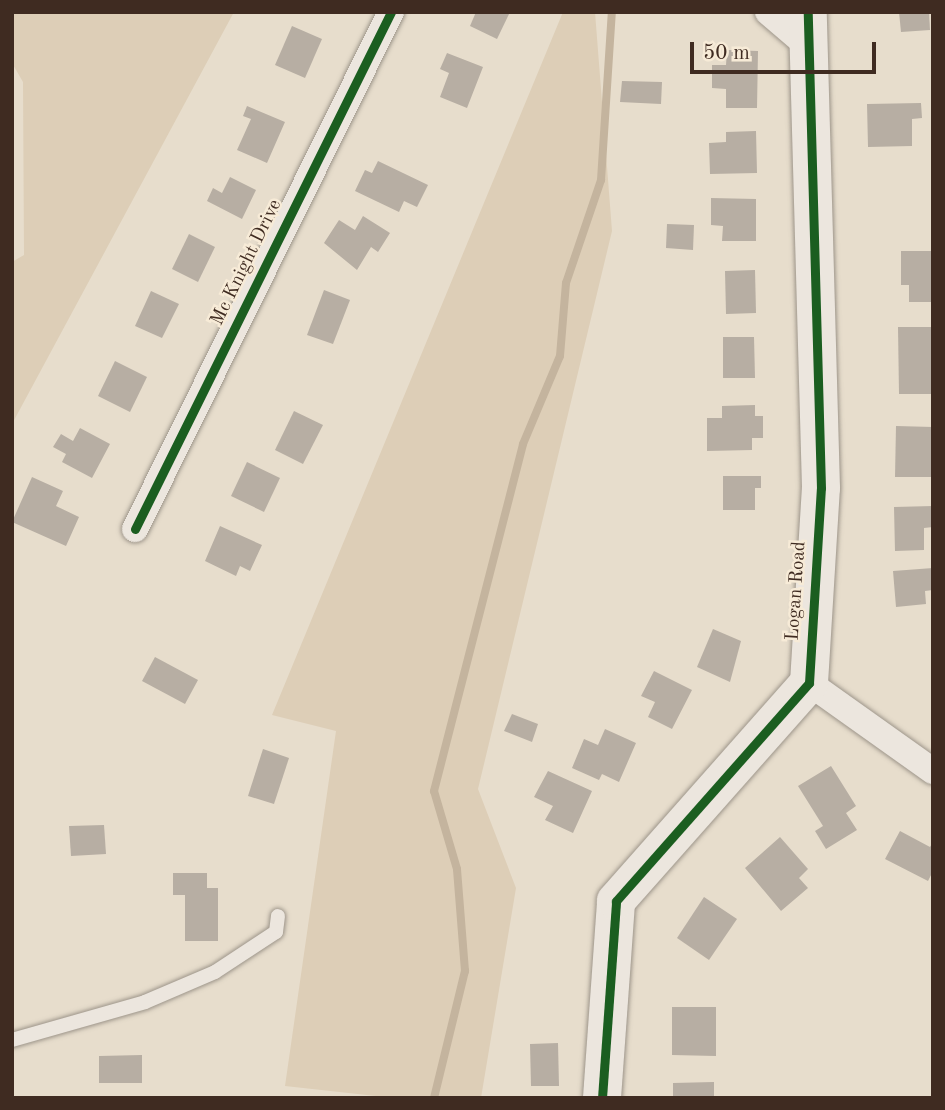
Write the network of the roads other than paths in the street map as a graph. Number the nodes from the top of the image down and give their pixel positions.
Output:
1 (391, 12) edge
2 (768, 12) edge
3 (808, 30) edge
4 (135, 529) dead end
5 (809, 683) junction
6 (933, 771) edge
7 (278, 916) dead end
8 (12, 1040) edge
9 (602, 1098) edge

1 - 4 street, Mc Knight Drive
2 - 3 street
3 - 5 street, Logan Road
5 - 6 street
5 - 9 street
7 - 8 lane

